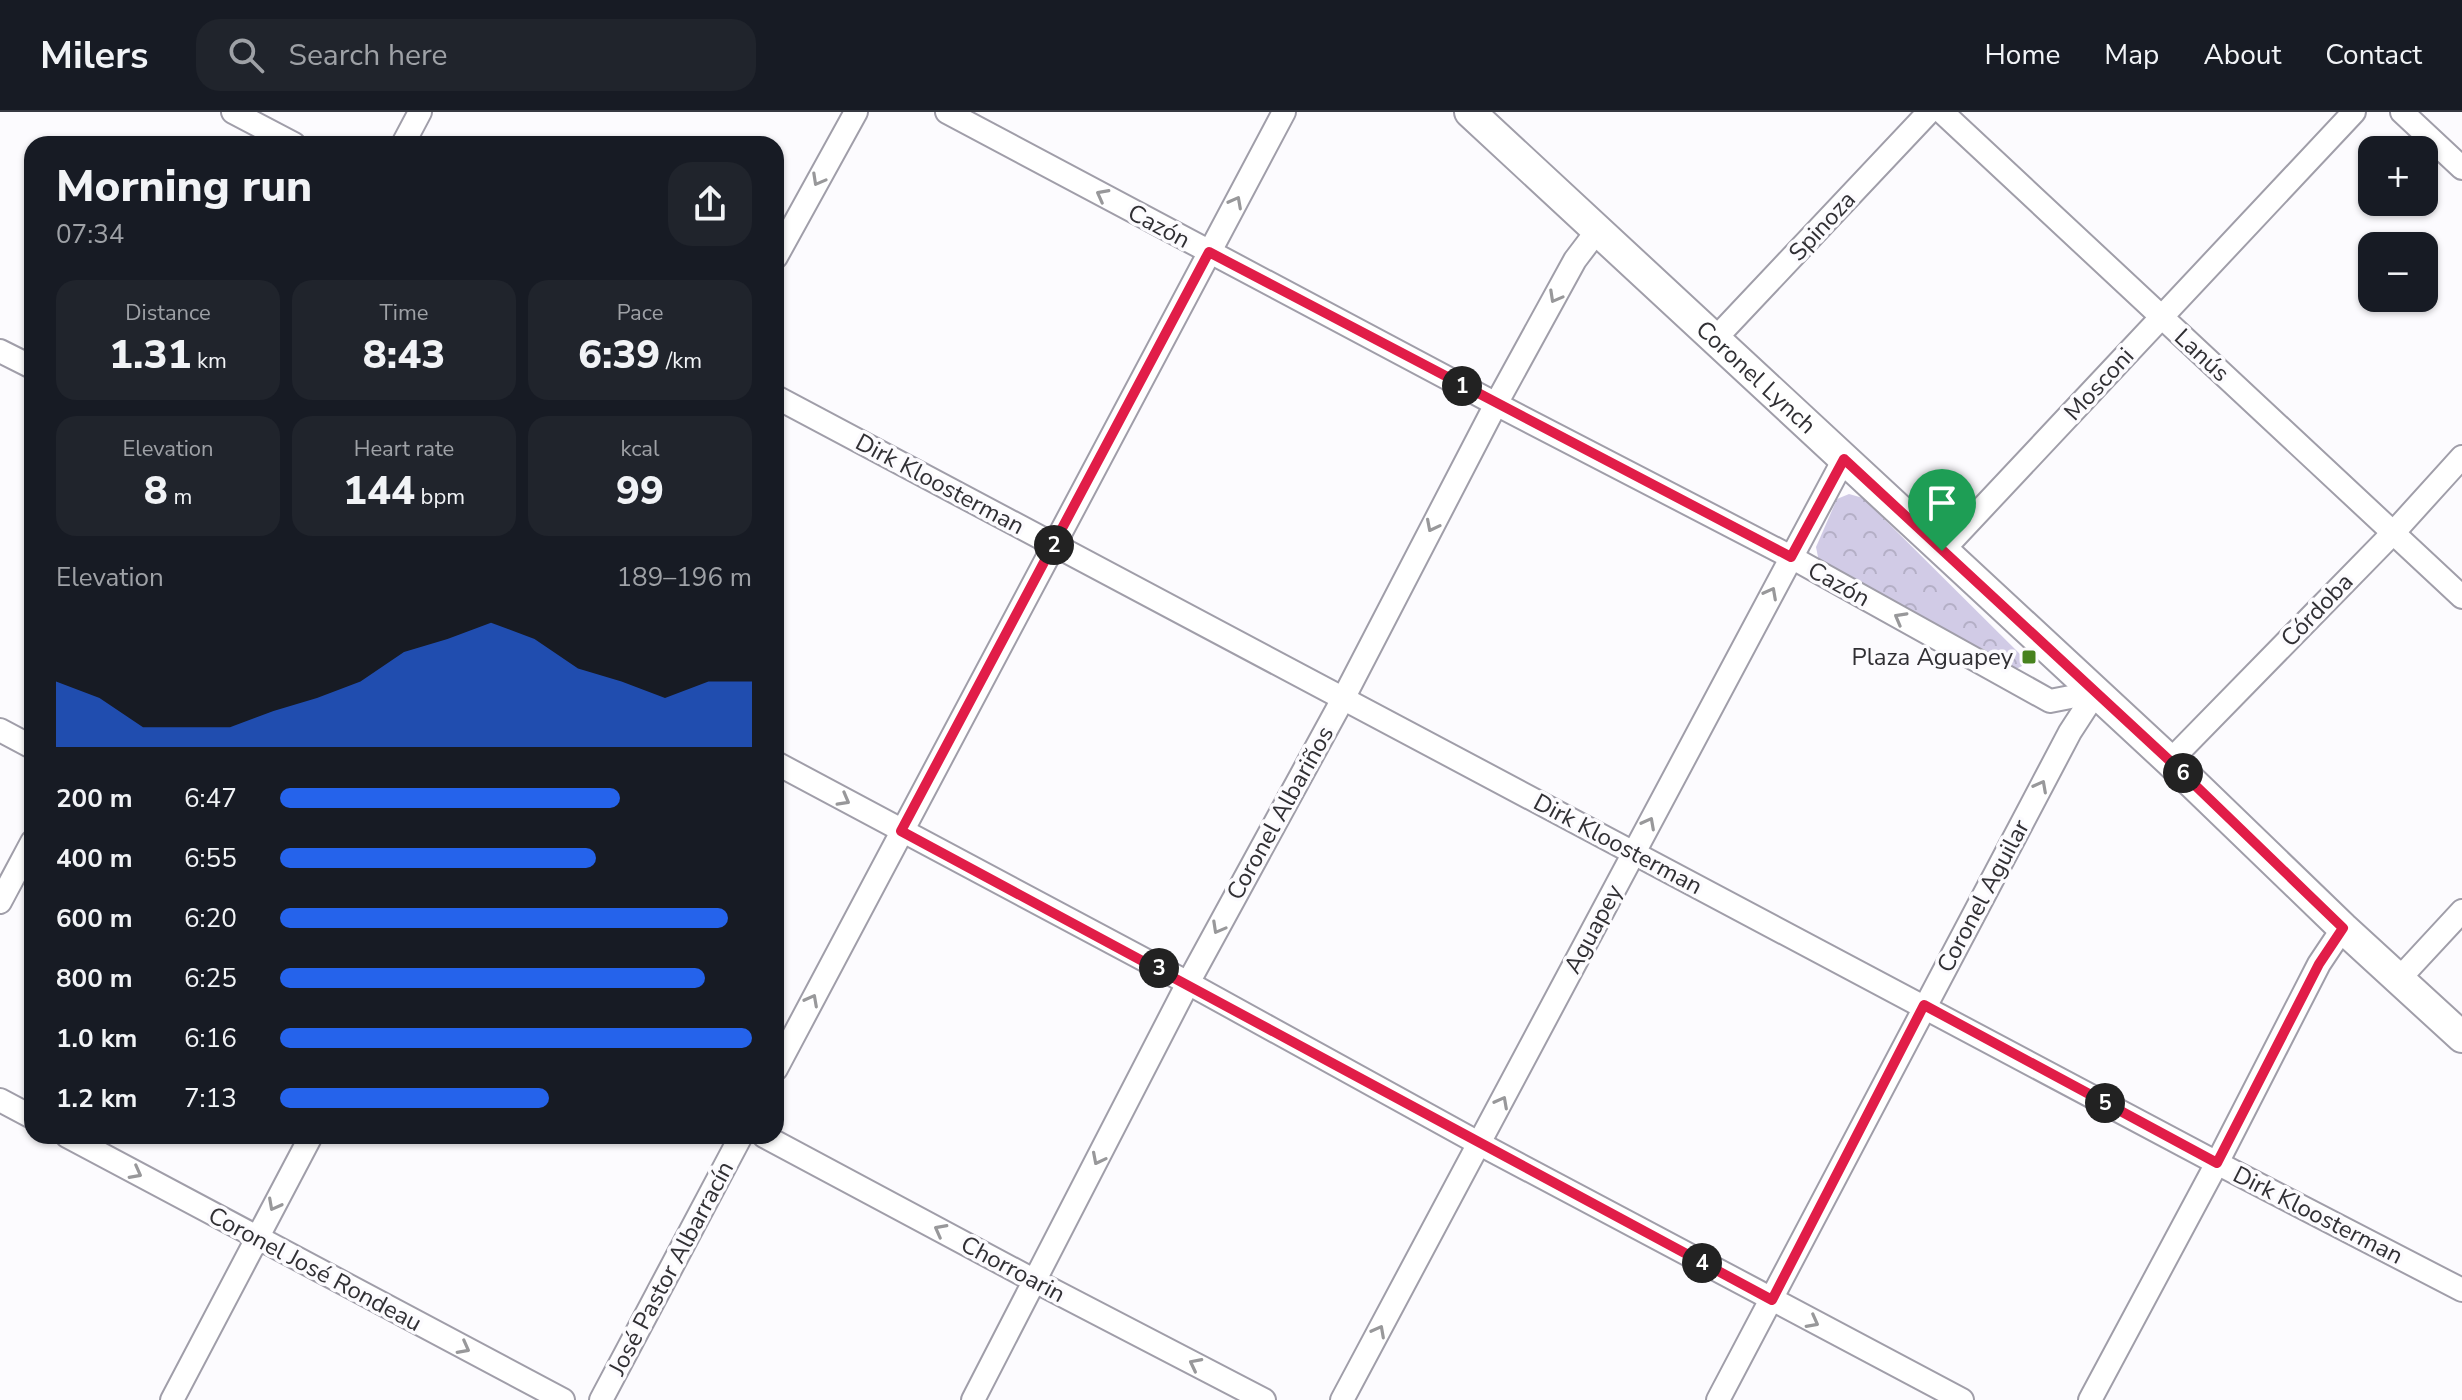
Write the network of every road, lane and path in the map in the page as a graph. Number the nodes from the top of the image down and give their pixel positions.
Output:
1 (233, 112) edge
2 (420, 112) edge
3 (856, 112) edge
4 (947, 112) edge
5 (1284, 112) edge
6 (1929, 112) edge
7 (1942, 112) edge
8 (2354, 112) edge
9 (2402, 112) edge
10 (1480, 115) edge
11 (279, 136) edge
12 (407, 136) edge
13 (2462, 168) edge
14 (1597, 231) junction
15 (784, 242) edge
16 (1209, 252) junction
17 (2162, 318) junction
18 (1714, 340) junction
19 (0, 351) edge
20 (24, 363) edge
21 (784, 401) edge
22 (1496, 404) junction
23 (2462, 457) edge
24 (1844, 459) junction
25 (2394, 532) junction
26 (1054, 545) junction
27 (1942, 551) junction
28 (1791, 557) junction
29 (2462, 597) edge
30 (2096, 692) junction
31 (1344, 697) junction
32 (0, 730) edge
33 (24, 743) edge
34 (2170, 761) junction
35 (784, 767) edge
36 (901, 831) junction
37 (1633, 853) junction
38 (24, 857) edge
39 (0, 902) edge
40 (2462, 911) edge
41 (2343, 928) junction
42 (2399, 979) junction
43 (1188, 983) junction
44 (1924, 1005) junction
45 (2462, 1037) edge
46 (784, 1054) edge
47 (0, 1100) edge
48 (24, 1113) edge
49 (82, 1144) edge
50 (307, 1144) edge
51 (737, 1144) edge
52 (779, 1144) edge
53 (1480, 1144) junction
54 (2217, 1163) junction
55 (257, 1238) junction
56 (1035, 1281) junction
57 (2462, 1290) edge
58 (1772, 1300) junction
59 (172, 1400) edge
60 (563, 1400) edge
61 (601, 1400) edge
62 (973, 1400) edge
63 (1264, 1400) edge
64 (1342, 1400) edge
65 (1718, 1400) edge
66 (1962, 1400) edge
67 (2090, 1400) edge

1 - 11 street
2 - 12 street
3 -> 15 street
16 -> 4 street, Cazón
16 -> 5 street
6 - 18 street, Spinoza
7 - 17 street, Lanús
8 - 17 street, Mosconi
9 - 13 street
10 - 14 street, Coronel Lynch
14 - 18 street, Coronel Lynch
14 -> 22 street, Coronel Albariños
16 - 22 street, Cazón
16 - 26 street
17 - 25 street, Lanús
17 - 27 street, Mosconi
18 - 24 street, Coronel Lynch
19 - 20 street
21 - 26 street, Dirk Kloosterman
22 - 28 street, Cazón
22 -> 31 street, Coronel Albariños
23 - 25 street, Córdoba
24 - 27 street, Coronel Lynch
24 - 28 street, Aguapey
25 - 29 street, Lanús
25 - 34 street, Córdoba
26 - 31 street, Dirk Kloosterman
26 - 36 street
27 - 30 street, Coronel Lynch
30 -> 28 street, Cazón
37 -> 28 street, Aguapey
30 - 34 street, Coronel Lynch
44 -> 30 street, Coronel Aguilar
31 - 37 street, Dirk Kloosterman
31 -> 43 street, Coronel Albariños
32 - 33 street
34 - 41 street, Coronel Lynch
35 -> 36 street
36 - 43 street
46 -> 36 street
37 - 44 street, Dirk Kloosterman
53 -> 37 street, Aguapey
38 - 39 street
40 - 42 street
41 - 42 street, Coronel Lynch
41 - 54 street
42 - 45 street, Coronel Lynch
43 - 53 street
43 -> 56 street, Coronel Albariños
44 - 54 street, Dirk Kloosterman
44 - 58 street, Coronel Aguilar
47 - 48 street
49 -> 55 street, Coronel José Rondeau
50 -> 55 street
51 - 61 street, José Pastor Albarracín
56 -> 52 street, Chorroarin
53 - 58 street
64 -> 53 street, Aguapey
54 - 57 street, Dirk Kloosterman
54 - 67 street
55 - 59 street
55 -> 60 street, Coronel José Rondeau
56 - 62 street, Coronel Albariños
63 -> 56 street, Chorroarin
58 - 65 street, Coronel Aguilar
58 -> 66 street

